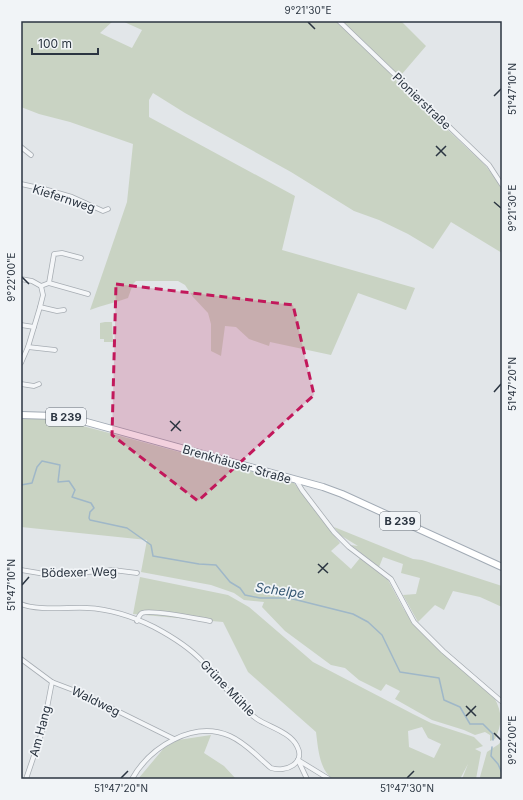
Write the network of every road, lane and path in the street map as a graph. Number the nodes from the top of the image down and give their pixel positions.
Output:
1 (339, 21) edge
2 (21, 147) edge
3 (31, 155) dead end
4 (21, 184) edge
5 (502, 184) edge
6 (108, 210) dead end
7 (81, 258) dead end
8 (21, 279) edge
9 (49, 283) junction
10 (41, 286) junction
11 (88, 294) dead end
12 (40, 307) junction
13 (64, 310) dead end
14 (21, 325) edge
15 (34, 328) junction
16 (28, 347) junction
17 (55, 350) dead end
18 (21, 363) edge
19 (21, 384) edge
20 (39, 384) dead end
21 (21, 415) edge
22 (296, 480) junction
23 (502, 567) edge
24 (21, 570) edge
25 (137, 573) dead end
26 (21, 604) edge
27 (138, 621) junction
28 (210, 621) dead end
29 (21, 659) edge
30 (52, 682) junction
31 (501, 701) dead end
32 (174, 739) junction
33 (298, 760) junction
34 (26, 779) edge
35 (132, 779) edge
36 (307, 779) edge
37 (329, 779) edge

1 - 5 street, Pionierstraße
2 - 3 street
4 - 6 street, Kiefernweg
7 - 9 street
8 - 10 street
9 - 10 street
9 - 11 street
10 - 12 street
12 - 13 street
12 - 15 street
14 - 15 street
15 - 16 street
16 - 17 street
16 - 18 street
19 - 20 street
21 - 22 main road, Brenkhäuser Straße / B 239
22 - 23 main road, B 239
22 - 31 street, Brenkhäuser Straße
24 - 25 street, Bödexer Weg
26 - 27 street, Grüne Mühle
27 - 28 street
27 - 33 street, Grüne Mühle
29 - 30 street, Waldweg
30 - 32 street, Waldweg
30 - 34 street, Am Hang
32 - 33 street
32 - 35 street
33 - 36 street
33 - 37 street

